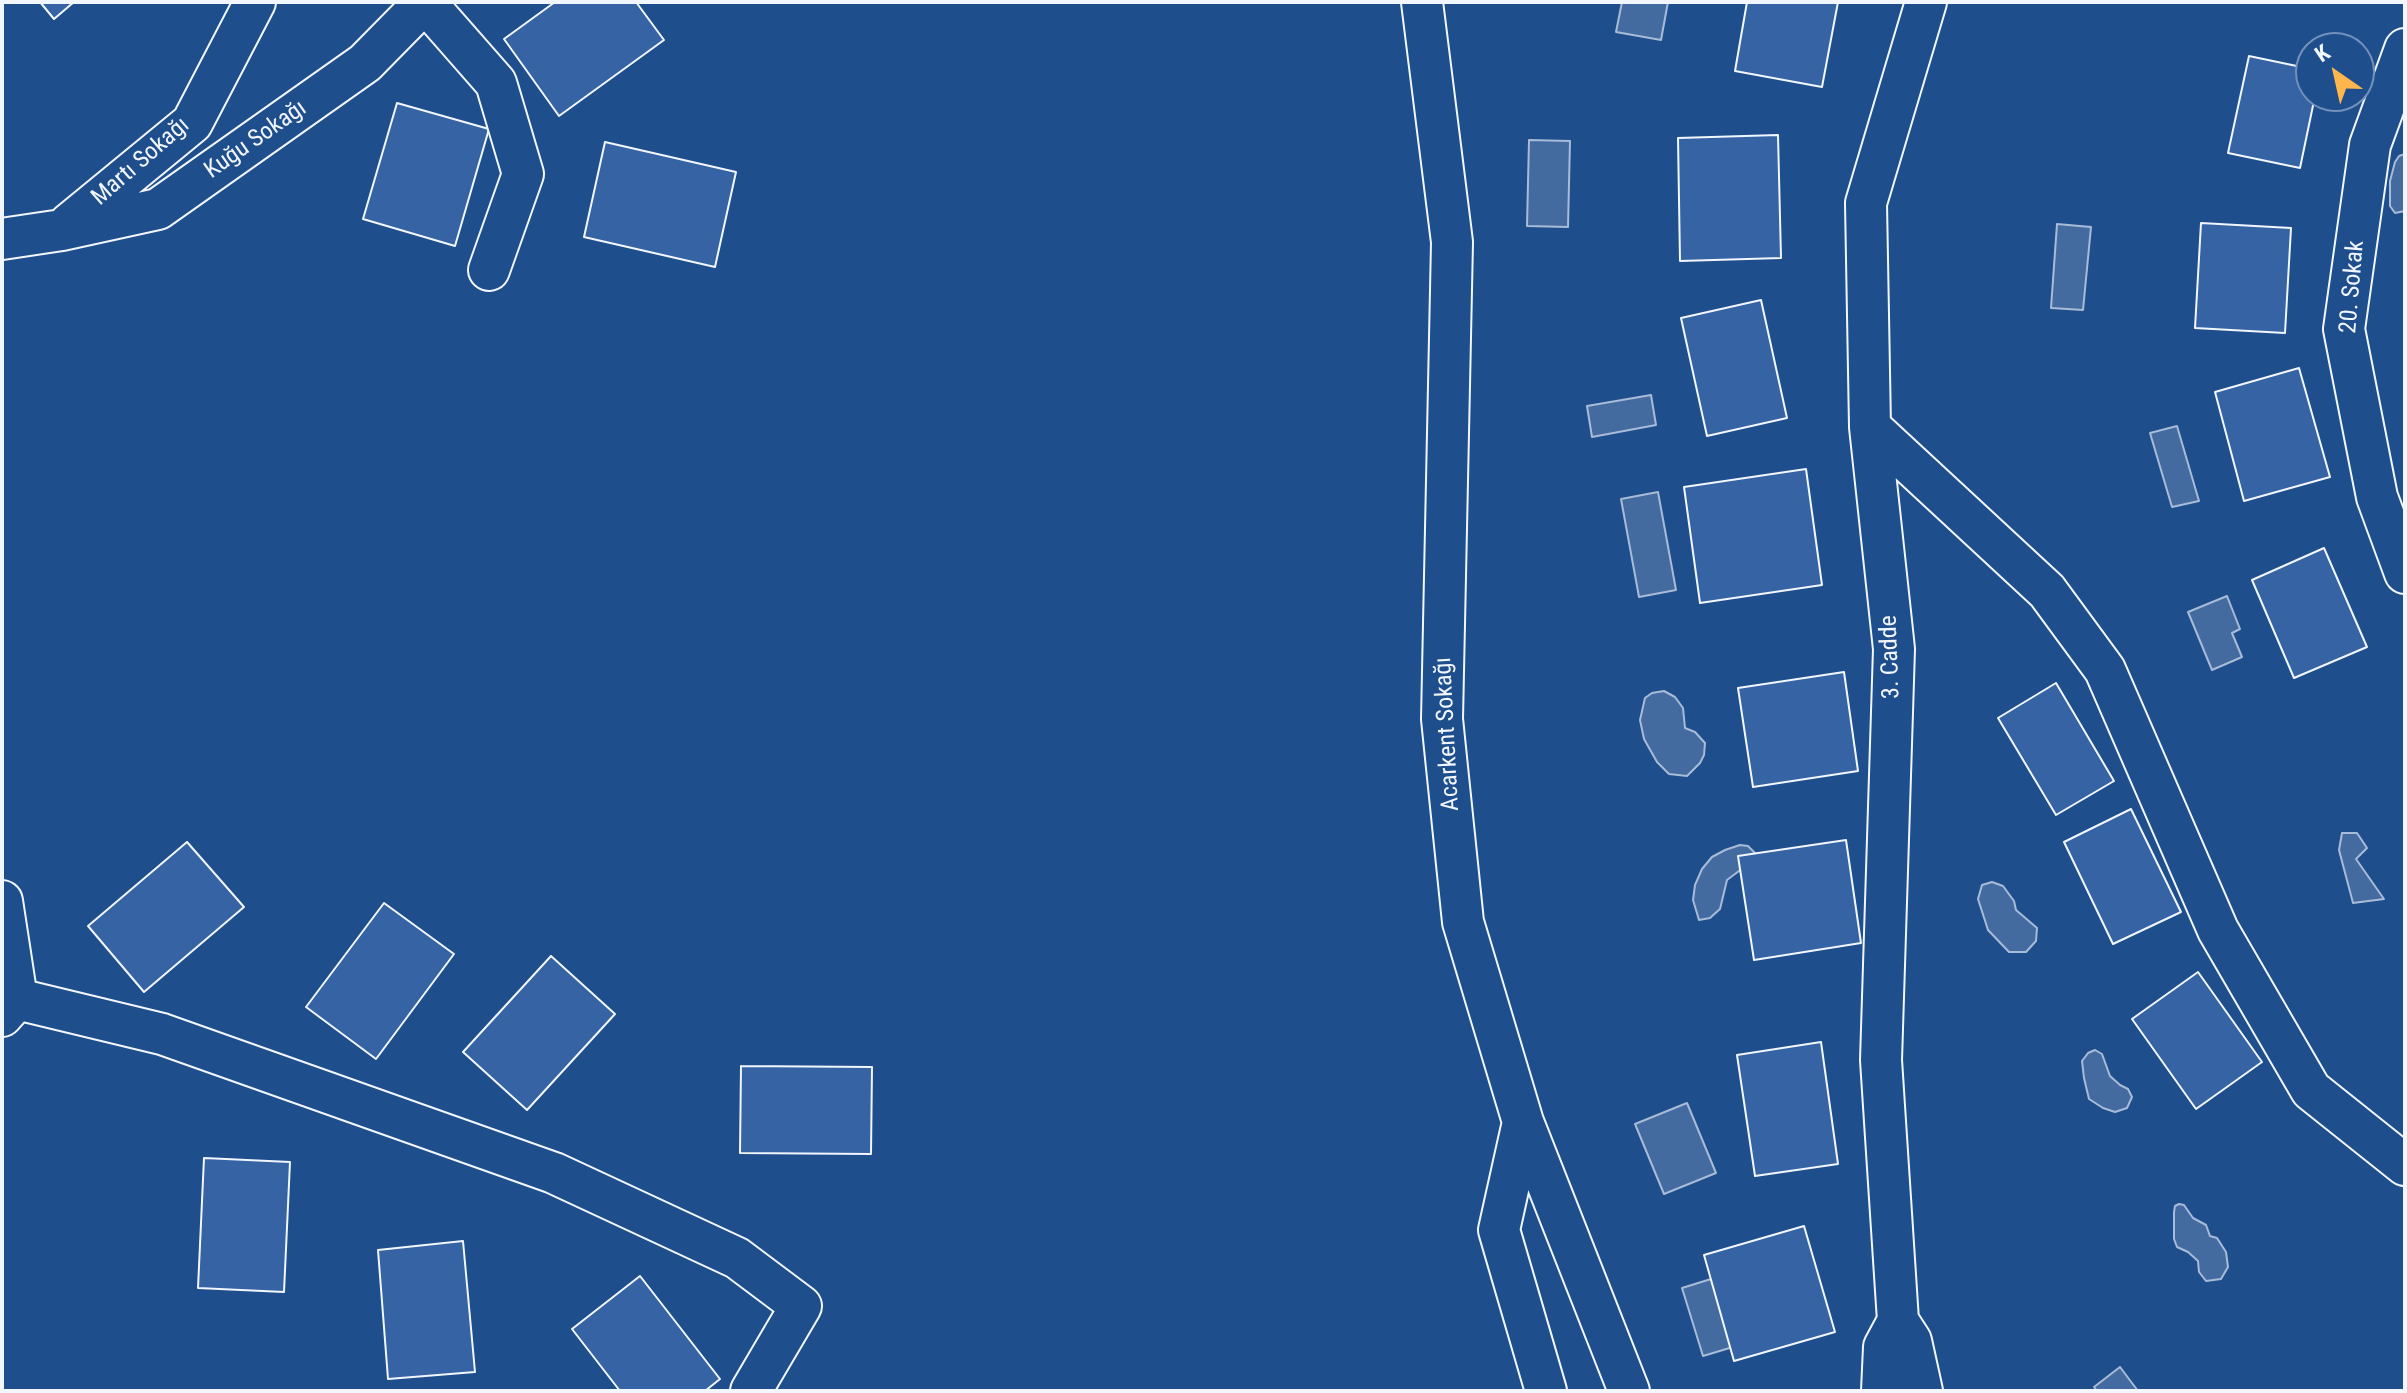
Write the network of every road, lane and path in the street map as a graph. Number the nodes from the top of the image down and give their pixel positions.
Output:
1 (255, 2) edge
2 (425, 2) edge
3 (1422, 2) edge
4 (1926, 2) edge
5 (2405, 49) edge
6 (62, 230) junction
7 (2, 239) edge
8 (489, 270) dead end
9 (1870, 427) junction
10 (2405, 573) edge
11 (2, 901) edge
12 (9, 1008) edge
13 (1523, 1122) junction
14 (2405, 1165) edge
15 (1898, 1321) junction
16 (751, 1391) edge
17 (1546, 1391) edge
18 (1629, 1391) edge
19 (1882, 1391) edge
20 (1922, 1391) edge

1 - 6 street, Martı Sokağı
2 - 6 street, Kuğu Sokağı
2 - 8 street, Kuğu Sokağı
3 - 13 street, Acarkent Sokağı
4 - 9 street, 3. Cadde
5 - 10 street, 20. Sokak
6 - 7 street, Kuğu Sokağı
9 - 14 street
9 - 15 street, 3. Cadde
11 - 12 street
12 - 16 street
13 - 17 street
13 - 18 street, Acarkent Sokağı
15 - 19 street
15 - 20 street

